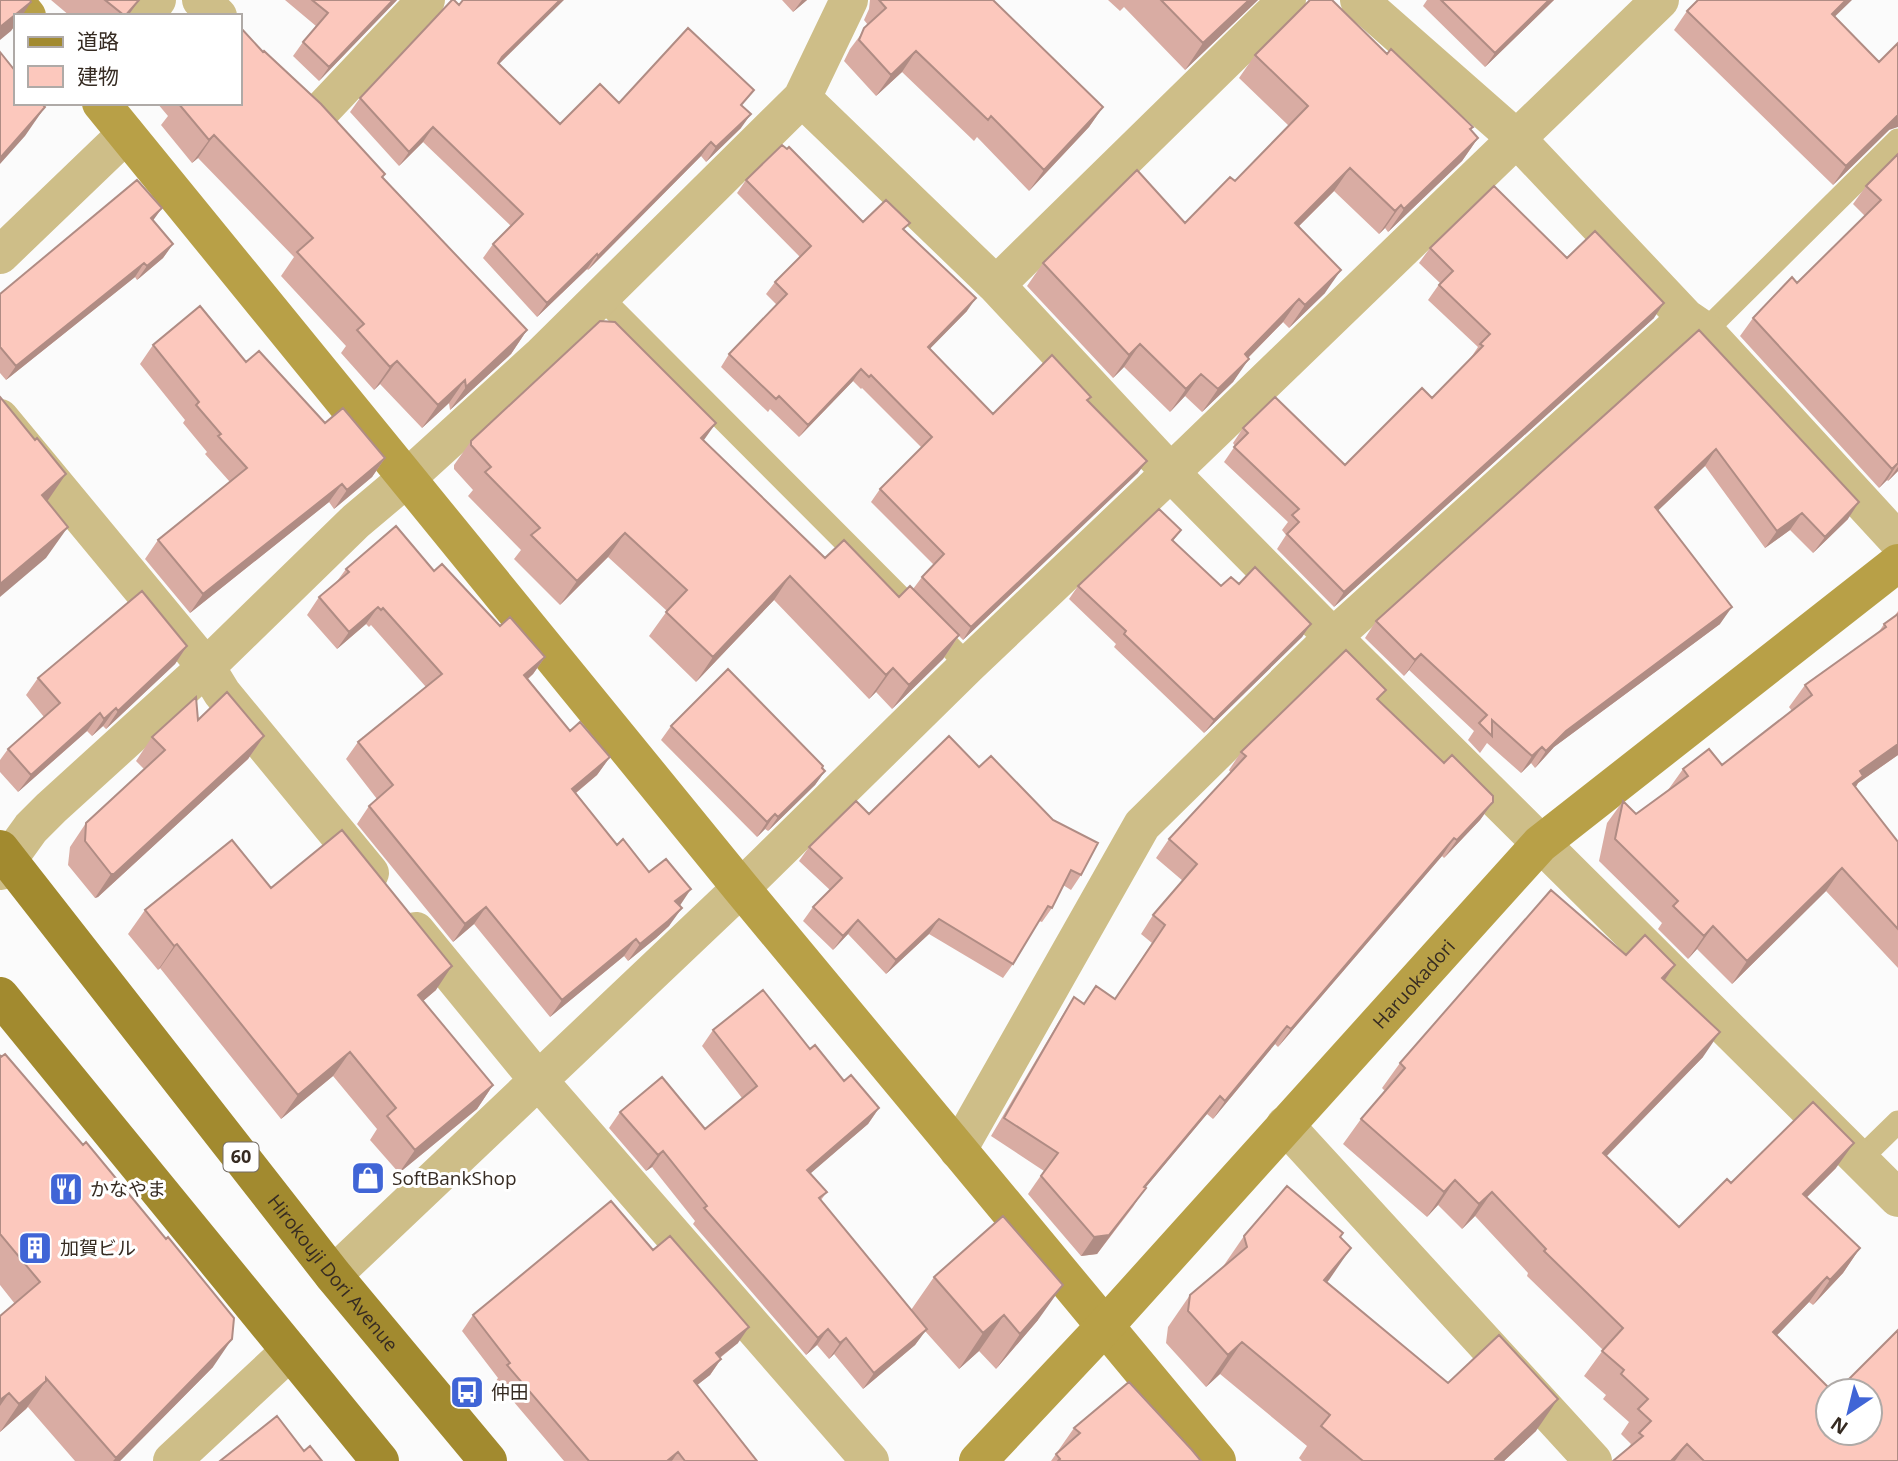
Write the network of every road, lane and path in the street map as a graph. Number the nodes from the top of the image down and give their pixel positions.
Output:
1 (14, 0) edge
2 (157, 0) edge
3 (201, 0) edge
4 (426, 0) edge
5 (849, 0) edge
6 (1287, 0) edge
7 (1359, 0) edge
8 (1660, 0) edge
9 (25, 14) edge
10 (145, 14) edge
11 (216, 14) edge
12 (802, 98) junction
13 (102, 105) edge
14 (319, 113) edge
15 (126, 134) junction
16 (1517, 139) junction
17 (1898, 140) edge
18 (0, 255) edge
19 (996, 285) junction
20 (601, 297) junction
21 (1695, 324) junction
22 (514, 325) edge
23 (542, 355) junction
24 (0, 418) edge
25 (1171, 473) junction
26 (407, 478) junction
27 (1898, 541) edge
28 (1898, 563) edge
29 (1332, 637) junction
30 (968, 664) junction
31 (206, 667) junction
32 (1540, 844) junction
33 (3, 860) edge
34 (741, 888) junction
35 (0, 996) edge
36 (538, 1080) junction
37 (1898, 1122) edge
38 (1285, 1125) junction
39 (958, 1150) junction
40 (1859, 1160) junction
41 (1898, 1198) edge
42 (333, 1275) junction
43 (1105, 1326) junction
44 (290, 1351) junction
45 (172, 1461) edge
46 (380, 1461) edge
47 (488, 1461) edge
48 (870, 1461) edge
49 (978, 1461) edge
50 (1217, 1461) edge
51 (1593, 1461) edge

1 - 9 street
2 - 10 street
3 - 11 street
4 - 14 street
5 - 12 street
6 - 19 street
7 - 16 street
8 - 16 street
12 - 19 street
12 - 20 street
13 - 15 street
15 - 18 street
15 - 26 street
16 - 21 street
16 - 25 street
17 - 21 lane
19 - 25 street
20 - 23 street
20 - 30 lane
21 - 27 street
21 - 29 street
22 - 23 street
23 - 26 street
24 - 31 street
25 - 29 street
25 - 30 street
26 - 31 street
26 - 34 street
28 - 32 street, Haruokadori
29 - 32 street
29 - 39 street
30 - 34 street
31 - 33 street
31 - 36 street
32 - 38 street, Haruokadori
32 - 40 street
33 - 42 main road, Hirokouji Dori Avenue / 60
34 - 36 street
34 - 39 street
35 - 44 main road
36 - 42 street
36 - 48 street
37 - 40 lane
38 - 43 street, Haruokadori
38 - 51 street
39 - 43 street
40 - 41 street
42 - 47 main road, Hirokouji Dori Avenue / 60
43 - 49 street, Haruokadori
43 - 50 street
44 - 45 street
44 - 46 main road

